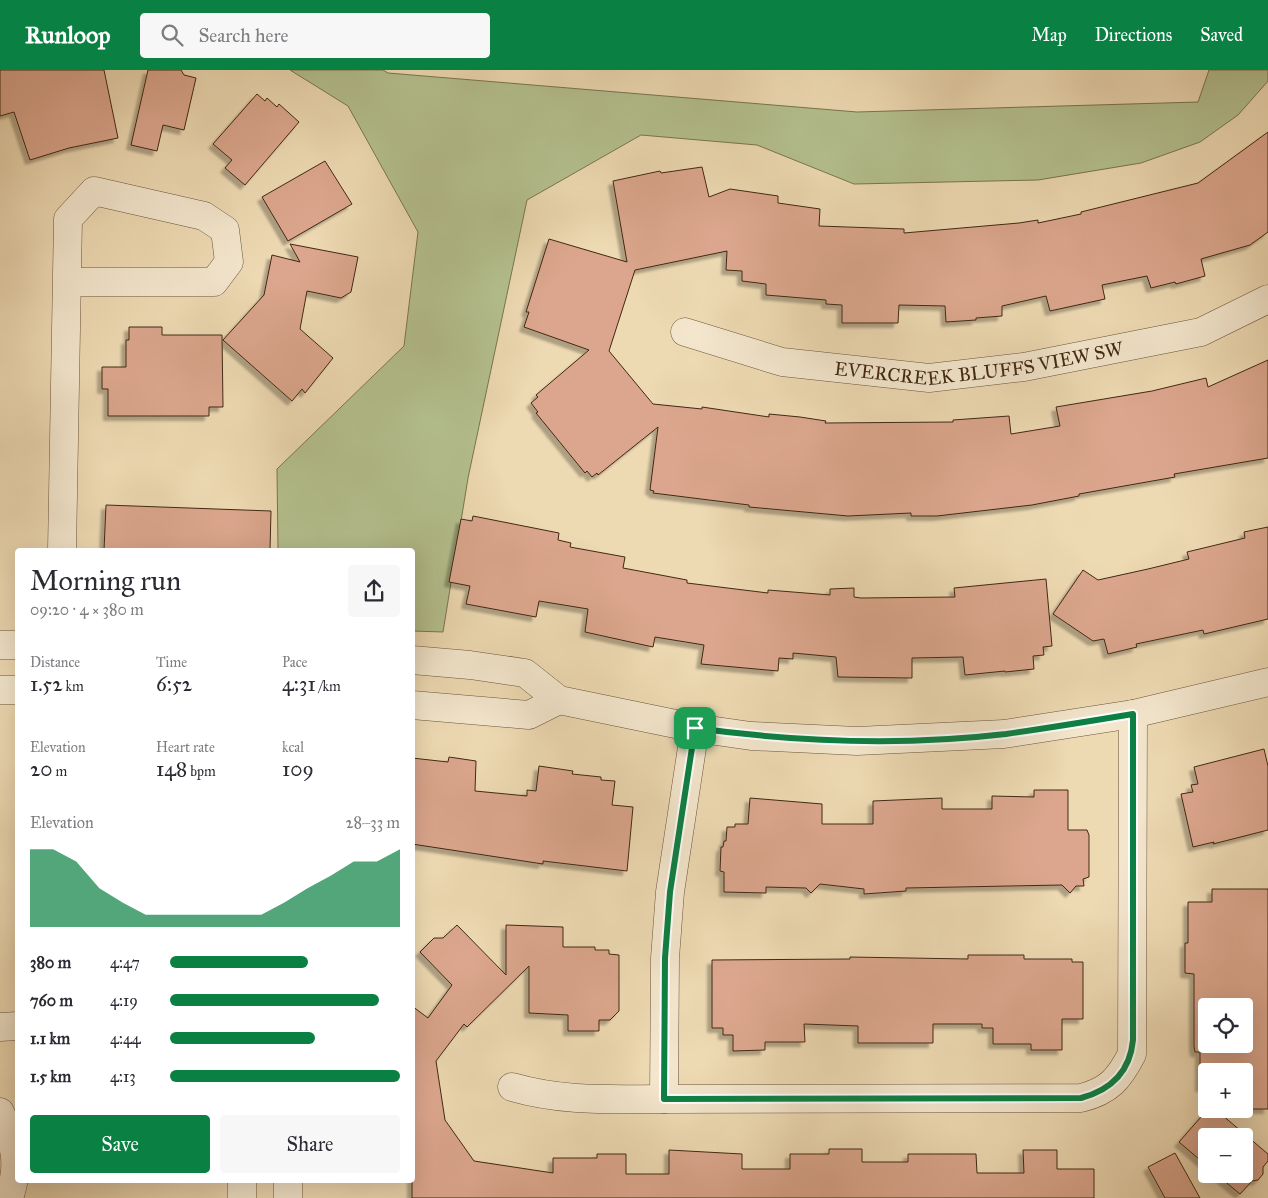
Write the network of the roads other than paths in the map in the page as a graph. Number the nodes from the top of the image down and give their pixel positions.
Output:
1 (68, 282) junction
2 (1268, 299) edge
3 (685, 332) dead end
4 (62, 548) edge
5 (0, 645) edge
6 (15, 645) edge
7 (415, 660) edge
8 (1268, 682) edge
9 (0, 690) edge
10 (15, 690) edge
11 (559, 700) junction
12 (415, 705) edge
13 (1133, 714) junction
14 (695, 728) junction
15 (15, 1026) edge
16 (0, 1027) edge
17 (512, 1087) dead end
18 (664, 1099) junction
19 (0, 1112) edge
20 (15, 1151) edge
21 (15, 1180) edge
22 (242, 1183) edge
23 (288, 1183) edge
24 (9, 1198) edge
25 (242, 1198) edge
26 (288, 1198) edge

1 - 1 street
1 - 4 street
2 - 3 street, EVERCREEK BLUFFS VIEW SW
5 - 6 street
7 - 11 street
8 - 13 street
9 - 10 street
11 - 12 street
11 - 14 street
13 - 14 street
13 - 18 street
14 - 18 street
15 - 16 street
17 - 18 street
19 - 20 street
21 - 24 street
22 - 25 street
23 - 26 street

